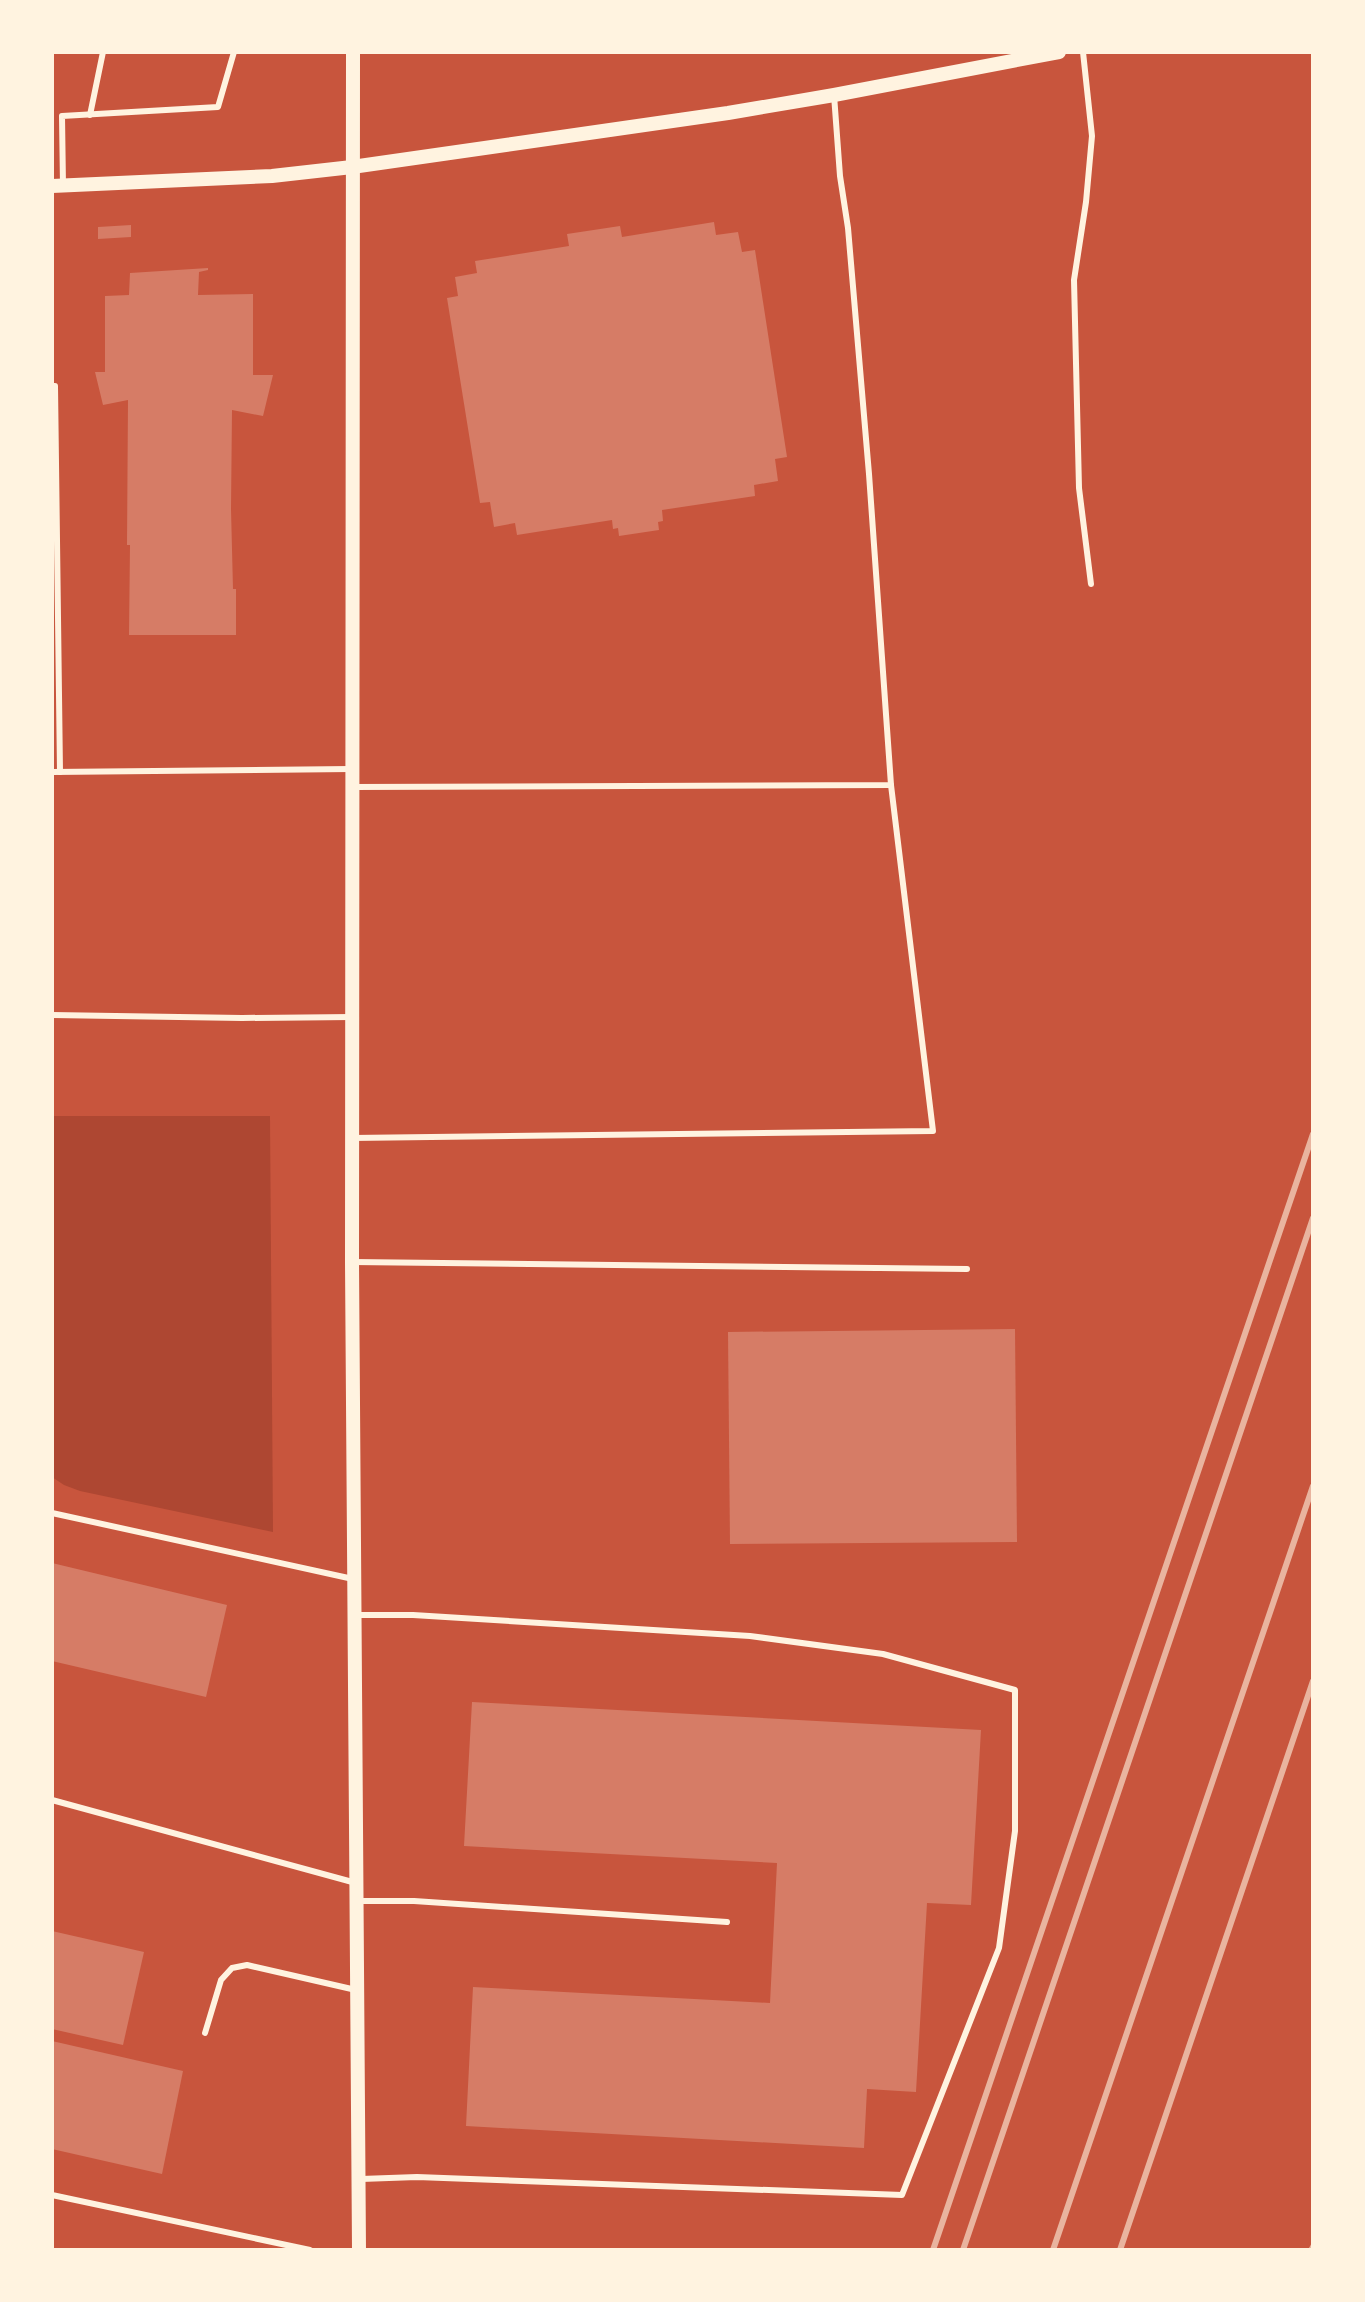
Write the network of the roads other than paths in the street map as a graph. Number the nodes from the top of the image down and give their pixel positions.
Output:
1 (103, 52) edge
2 (234, 52) edge
3 (353, 52) edge
4 (1059, 52) edge
5 (1083, 52) edge
6 (1003, 58) edge
7 (834, 95) junction
8 (90, 115) junction
9 (352, 167) junction
10 (57, 186) edge
11 (52, 386) edge
12 (1091, 584) dead end
13 (351, 769) junction
14 (56, 772) edge
15 (891, 785) junction
16 (352, 787) junction
17 (52, 1015) edge
18 (352, 1017) junction
19 (352, 1138) junction
20 (352, 1262) junction
21 (967, 1269) dead end
22 (52, 1513) edge
23 (354, 1579) junction
24 (355, 1615) junction
25 (52, 1800) edge
26 (356, 1883) junction
27 (356, 1901) junction
28 (727, 1922) dead end
29 (356, 1990) junction
30 (205, 2033) dead end
31 (357, 2180) junction
32 (52, 2195) edge
33 (310, 2250) edge
34 (359, 2250) edge

1 - 8 lane
2 - 8 lane
3 - 9 street
4 - 6 street
5 - 12 lane
6 - 7 street
7 - 9 street
7 - 15 lane
8 - 10 lane
9 - 10 street
9 - 13 street
11 - 14 lane
13 - 14 lane
13 - 16 street
15 - 16 lane
15 - 19 lane
16 - 18 street
17 - 18 lane
18 - 19 street
19 - 20 street
20 - 21 lane
20 - 23 street
22 - 23 lane
23 - 24 street
24 - 26 street
24 - 31 lane
25 - 26 lane
26 - 27 street
27 - 28 lane
27 - 29 street
29 - 30 lane
29 - 31 street
31 - 34 street
32 - 33 lane

